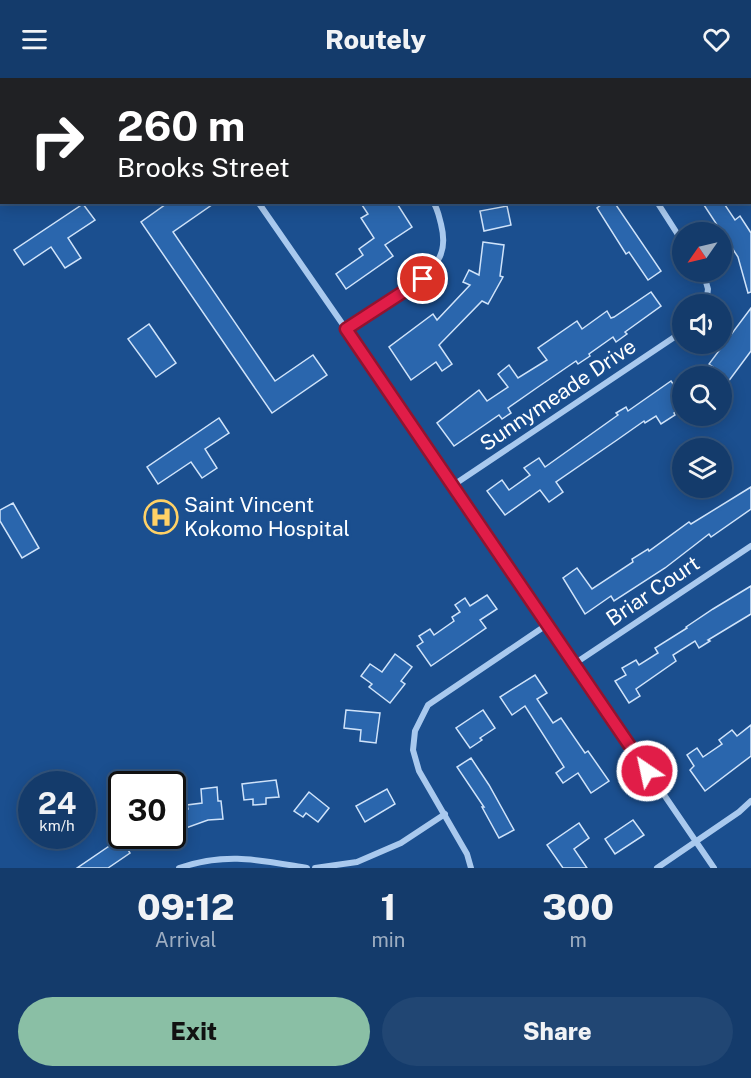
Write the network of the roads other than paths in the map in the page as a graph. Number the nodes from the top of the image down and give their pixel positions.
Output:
1 (259, 204) edge
2 (434, 204) edge
3 (658, 204) edge
4 (672, 225) edge
5 (346, 329) junction
6 (672, 339) edge
7 (452, 486) junction
8 (751, 546) edge
9 (548, 624) junction
10 (574, 664) junction
11 (751, 801) edge
12 (445, 814) junction
13 (696, 842) junction
14 (179, 868) edge
15 (307, 868) edge
16 (315, 868) edge
17 (471, 868) edge
18 (657, 868) edge
19 (714, 868) edge

1 - 5 street
2 - 5 street
3 - 4 street
5 - 7 street
6 - 7 street, Sunnymeade Drive
7 - 9 street
8 - 10 street, Briar Court
9 - 10 street
9 - 12 street
10 - 13 street
11 - 13 street
12 - 16 street
12 - 17 street
13 - 18 street
13 - 19 street
14 - 15 street

